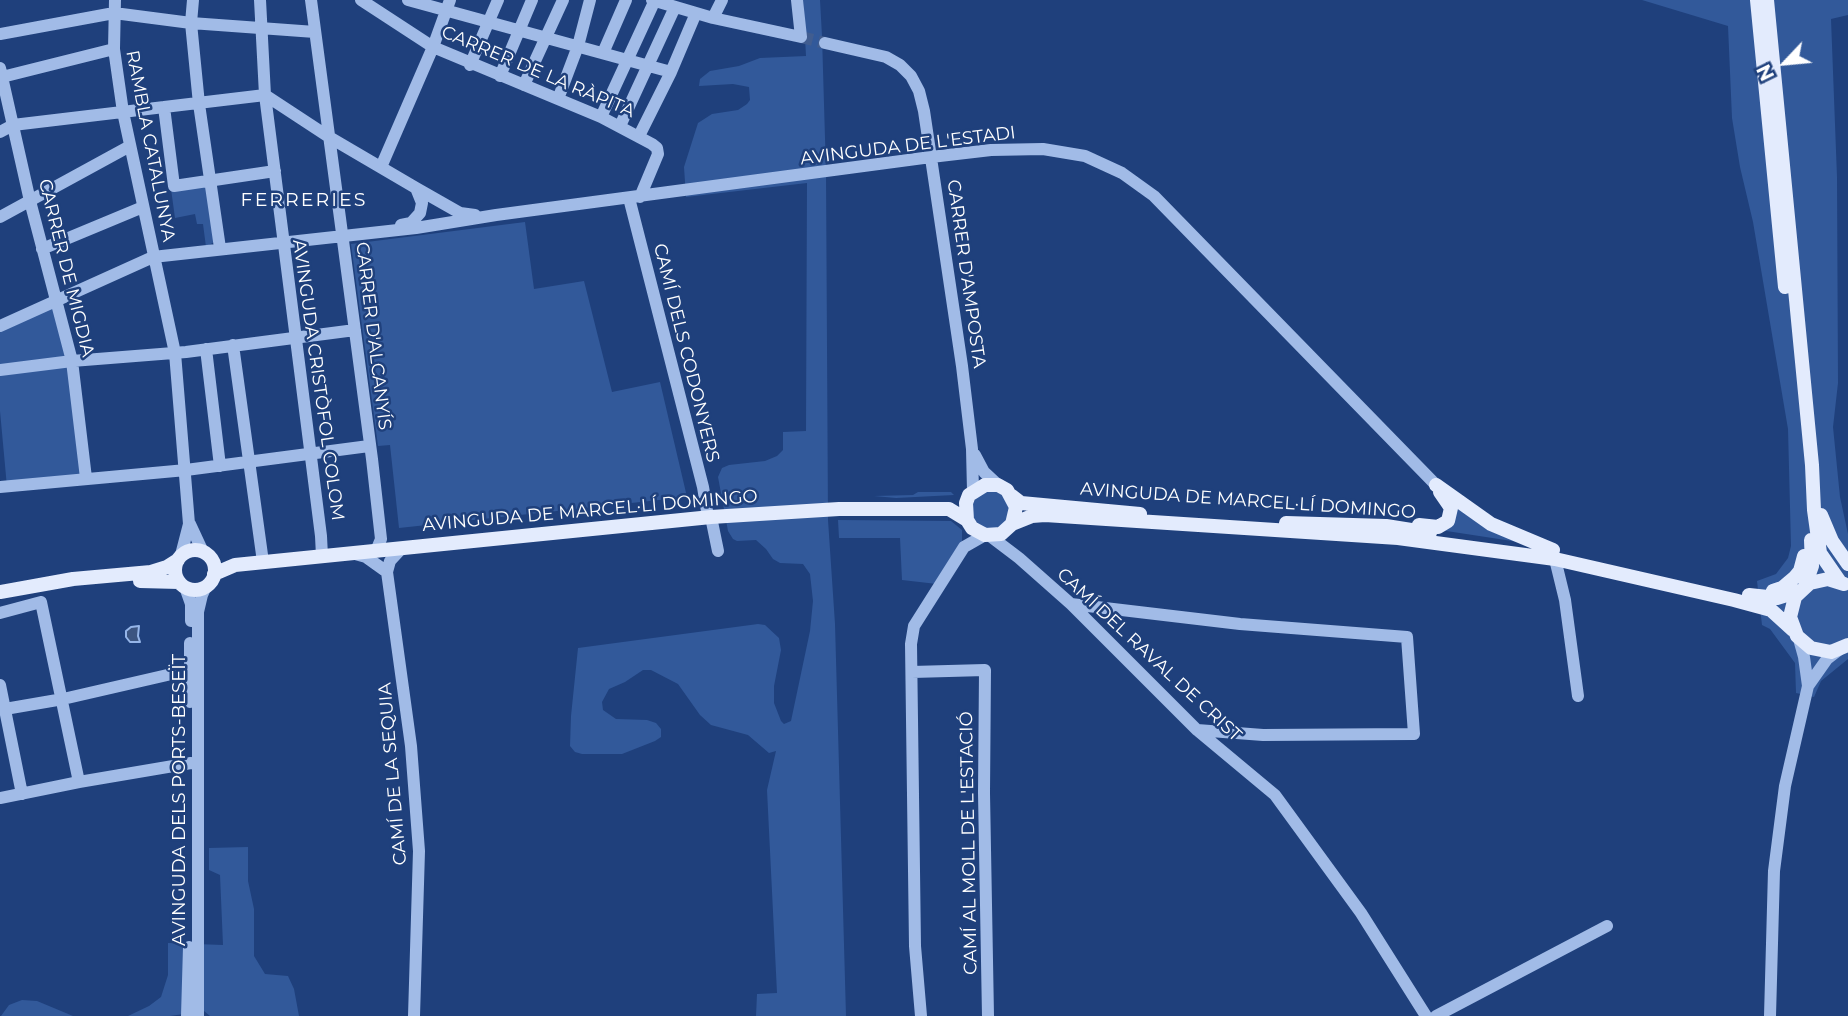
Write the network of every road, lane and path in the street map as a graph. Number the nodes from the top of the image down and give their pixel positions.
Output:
1 (193, 0) edge
2 (260, 0) edge
3 (311, 0) edge
4 (361, 0) edge
5 (408, 0) edge
6 (498, 0) edge
7 (532, 0) edge
8 (563, 0) edge
9 (590, 0) edge
10 (626, 0) edge
11 (654, 0) edge
12 (722, 0) edge
13 (797, 0) edge
14 (1757, 0) edge
15 (1767, 0) edge
16 (449, 5) edge
17 (114, 7) edge
18 (676, 7) junction
19 (696, 13) junction
20 (713, 18) junction
21 (490, 22) junction
22 (191, 23) junction
23 (261, 29) junction
24 (519, 30) junction
25 (315, 32) junction
26 (0, 34) edge
27 (546, 38) junction
28 (825, 43) tunnel mouth
29 (578, 46) junction
30 (433, 47) junction
31 (114, 49) junction
32 (603, 53) junction
33 (628, 59) junction
34 (649, 64) junction
35 (470, 65) junction
36 (1, 72) edge
37 (671, 72) junction
38 (500, 76) junction
39 (524, 85) junction
40 (265, 95) junction
41 (558, 99) junction
42 (200, 104) junction
43 (164, 107) junction
44 (123, 112) junction
45 (1774, 113) junction
46 (601, 117) junction
47 (13, 125) junction
48 (620, 126) junction
49 (0, 132) edge
50 (639, 136) junction
51 (329, 137) junction
52 (130, 146) junction
53 (931, 157) junction
54 (381, 167) junction
55 (275, 171) junction
56 (211, 181) junction
57 (416, 188) junction
58 (635, 197) junction
59 (30, 201) junction
60 (143, 207) junction
61 (456, 211) junction
62 (496, 215) junction
63 (0, 217) edge
64 (449, 223) junction
65 (373, 231) junction
66 (342, 235) junction
67 (282, 243) junction
68 (42, 248) junction
69 (220, 248) junction
70 (153, 257) junction
71 (57, 301) junction
72 (0, 326) edge
73 (355, 330) junction
74 (295, 337) junction
75 (233, 345) junction
76 (206, 349) junction
77 (175, 353) junction
78 (72, 361) junction
79 (0, 370) edge
80 (369, 446) junction
81 (972, 449) junction
82 (310, 454) junction
83 (248, 462) junction
84 (1812, 465) junction
85 (220, 466) junction
86 (186, 470) junction
87 (86, 478) junction
88 (998, 485) junction
89 (1436, 485) junction
90 (0, 487) edge
91 (971, 493) junction
92 (1012, 496) junction
93 (949, 509) junction
94 (709, 517) junction
95 (967, 521) junction
96 (189, 524) junction
97 (1011, 526) junction
98 (1386, 526) junction
99 (1808, 527) junction
100 (987, 536) junction
101 (964, 547) junction
102 (402, 548) junction
103 (376, 551) junction
104 (718, 551) dead end
105 (351, 553) junction
106 (1554, 554) junction
107 (206, 555) junction
108 (322, 556) junction
109 (179, 558) junction
110 (1019, 558) junction
111 (263, 562) junction
112 (1848, 564) edge
113 (235, 565) junction
114 (387, 572) junction
115 (210, 580) junction
116 (1844, 584) edge
117 (182, 585) junction
118 (1802, 589) junction
119 (1730, 590) junction
120 (0, 592) edge
121 (43, 597) junction
122 (0, 600) edge
123 (1070, 604) junction
124 (0, 613) edge
125 (1796, 635) junction
126 (1844, 647) edge
127 (189, 670) junction
128 (912, 672) junction
129 (0, 685) edge
130 (1808, 686) junction
131 (1578, 696) dead end
132 (63, 699) junction
133 (5, 709) junction
134 (1197, 730) junction
135 (191, 763) junction
136 (79, 782) junction
137 (22, 794) junction
138 (0, 799) edge
139 (1607, 926) dead end
140 (187, 1016) edge
141 (198, 1016) edge
142 (414, 1016) edge
143 (921, 1016) edge
144 (988, 1016) edge
145 (1426, 1016) edge
146 (1436, 1016) edge
147 (1770, 1016) edge

1 - 22 street
2 - 23 street, AVINGUDA CRISTÒFOL COLOM
3 - 25 street, CARRER D'ALCANYÍS
4 - 30 street, CARRER DE LA RÀPITA
5 - 16 street
6 - 21 street
7 - 24 street
8 - 27 street
9 - 29 street
10 - 32 street
11 - 18 street
11 - 33 street
12 - 20 street
13 - 20 street
14 - 45 main road
15 - 45 main road
16 - 21 street
16 - 30 street
17 - 22 street
17 - 26 street
17 - 31 street, RAMBLA CATALUNYA
18 - 19 street
18 - 34 street
19 - 20 street
19 - 37 street
21 - 24 street
21 - 35 street
22 - 23 street
22 - 42 street
23 - 25 street
23 - 40 street, AVINGUDA CRISTÒFOL COLOM
24 - 27 street
24 - 38 street
25 - 51 street, CARRER D'ALCANYÍS
27 - 29 street
27 - 39 street
28 - 53 street, CARRER D'AMPOSTA
29 - 32 street
29 - 41 street
30 - 35 street, CARRER DE LA RÀPITA
30 - 54 street
31 - 36 street
31 - 44 street, RAMBLA CATALUNYA
32 - 33 street
33 - 34 street
33 - 46 street
34 - 37 street
34 - 48 street
35 - 38 street, CARRER DE LA RÀPITA
36 - 47 street, CARRER DE MIGDIA
37 - 50 street
38 - 39 street, CARRER DE LA RÀPITA
39 - 41 street, CARRER DE LA RÀPITA
40 - 42 street
40 - 51 street
40 - 55 street, AVINGUDA CRISTÒFOL COLOM
41 - 46 street, CARRER DE LA RÀPITA
42 - 43 street
42 - 56 street
43 - 44 street
43 - 56 street
44 - 47 street
44 - 52 street, RAMBLA CATALUNYA
45 - 84 main road
45 - 99 main road
46 - 48 street, CARRER DE LA RÀPITA
47 - 49 street
47 - 59 street, CARRER DE MIGDIA
48 - 50 street, CARRER DE LA RÀPITA
50 - 58 street, CARRER DE LA RÀPITA
51 - 54 street
51 - 66 street, CARRER D'ALCANYÍS
52 - 59 street
52 - 60 street, RAMBLA CATALUNYA
53 - 58 street, AVINGUDA DE L'ESTADI
53 - 81 street, CARRER D'AMPOSTA
53 - 89 street, AVINGUDA DE L'ESTADI
54 - 57 street
55 - 56 street
55 - 67 street, AVINGUDA CRISTÒFOL COLOM
56 - 69 street
57 - 61 street
57 - 65 street
58 - 62 street, AVINGUDA DE L'ESTADI
58 - 94 street, CAMÍ DELS CODONYERS
59 - 63 street
59 - 68 street, CARRER DE MIGDIA
60 - 68 street
60 - 70 street, RAMBLA CATALUNYA
61 - 62 street
61 - 64 street
62 - 64 street, AVINGUDA DE L'ESTADI
64 - 65 street, AVINGUDA DE L'ESTADI
65 - 66 street, AVINGUDA DE L'ESTADI
66 - 67 street, AVINGUDA DE L'ESTADI
66 - 73 street, CARRER D'ALCANYÍS
67 - 69 street, AVINGUDA DE L'ESTADI
67 - 74 street, AVINGUDA CRISTÒFOL COLOM
68 - 71 street, CARRER DE MIGDIA
69 - 70 street, AVINGUDA DE L'ESTADI
70 - 71 street, AVINGUDA DE L'ESTADI
70 - 77 street, RAMBLA CATALUNYA
71 - 72 street, AVINGUDA DE L'ESTADI
71 - 78 street, CARRER DE MIGDIA
73 - 74 street
73 - 80 street, CARRER D'ALCANYÍS
74 - 75 street
74 - 82 street, AVINGUDA CRISTÒFOL COLOM
75 - 76 street
75 - 83 street
76 - 77 street
76 - 85 street
77 - 78 street
77 - 86 street, RAMBLA CATALUNYA
78 - 79 street
78 - 87 street, CARRER DE MIGDIA
80 - 82 street
80 - 103 street, CARRER D'ALCANYÍS
81 - 88 street
81 - 91 street, CARRER D'AMPOSTA
82 - 83 street
82 - 108 street, AVINGUDA CRISTÒFOL COLOM
83 - 85 street
83 - 111 street
84 - 112 main road
84 - 116 main road
85 - 86 street
86 - 87 street
86 - 96 street, RAMBLA CATALUNYA
87 - 90 street
88 - 91 main road
88 - 92 main road
89 - 98 main road
89 - 106 main road
91 - 93 main road
91 - 95 main road
92 - 97 main road
92 - 98 main road, AVINGUDA DE MARCEL·LÍ DOMINGO
93 - 94 main road, AVINGUDA DE MARCEL·LÍ DOMINGO
93 - 95 main road
94 - 102 main road, AVINGUDA DE MARCEL·LÍ DOMINGO
94 - 104 street, CAMÍ DELS CODONYERS
95 - 100 main road
95 - 101 street
96 - 107 street
96 - 109 street
97 - 100 main road
97 - 106 main road
97 - 110 street
98 - 106 main road, AVINGUDA DE MARCEL·LÍ DOMINGO
99 - 118 main road
99 - 119 main road
100 - 101 street
100 - 110 street, CAMÍ DEL RAVAL DE CRIST
101 - 128 street
102 - 103 main road, AVINGUDA DE MARCEL·LÍ DOMINGO
102 - 114 street
103 - 105 main road, AVINGUDA DE MARCEL·LÍ DOMINGO
105 - 108 main road, AVINGUDA DE MARCEL·LÍ DOMINGO
105 - 114 street
106 - 119 main road, AVINGUDA DE MARCEL·LÍ DOMINGO
106 - 125 main road
106 - 131 street
107 - 109 main road
107 - 113 main road, AVINGUDA DE MARCEL·LÍ DOMINGO
107 - 115 main road
108 - 111 main road, AVINGUDA DE MARCEL·LÍ DOMINGO
109 - 117 main road
109 - 120 main road
110 - 123 street, CAMÍ DEL RAVAL DE CRIST
111 - 113 main road, AVINGUDA DE MARCEL·LÍ DOMINGO
113 - 115 main road, AVINGUDA DE MARCEL·LÍ DOMINGO
114 - 142 street, CAMÍ DE LA SEQUIA
115 - 117 main road
115 - 141 street, AVINGUDA DELS PORTS-BESEÏT
116 - 118 main road
117 - 121 main road
117 - 127 street, AVINGUDA DELS PORTS-BESEÏT
118 - 119 main road
118 - 125 main road
121 - 122 main road
121 - 124 street
121 - 132 street
123 - 134 street, CAMÍ DEL RAVAL DE CRIST
123 - 134 street
125 - 126 main road
125 - 130 street
126 - 130 street
127 - 132 street
127 - 135 street, AVINGUDA DELS PORTS-BESEÏT
128 - 143 street
128 - 144 street, CAMÍ AL MOLL DE L'ESTACIÓ
129 - 133 street
130 - 147 street
132 - 133 street
132 - 136 street
133 - 137 street
134 - 145 street, CAMÍ DEL RAVAL DE CRIST
135 - 136 street
135 - 140 street, AVINGUDA DELS PORTS-BESEÏT
136 - 137 street
137 - 138 street
139 - 146 street

